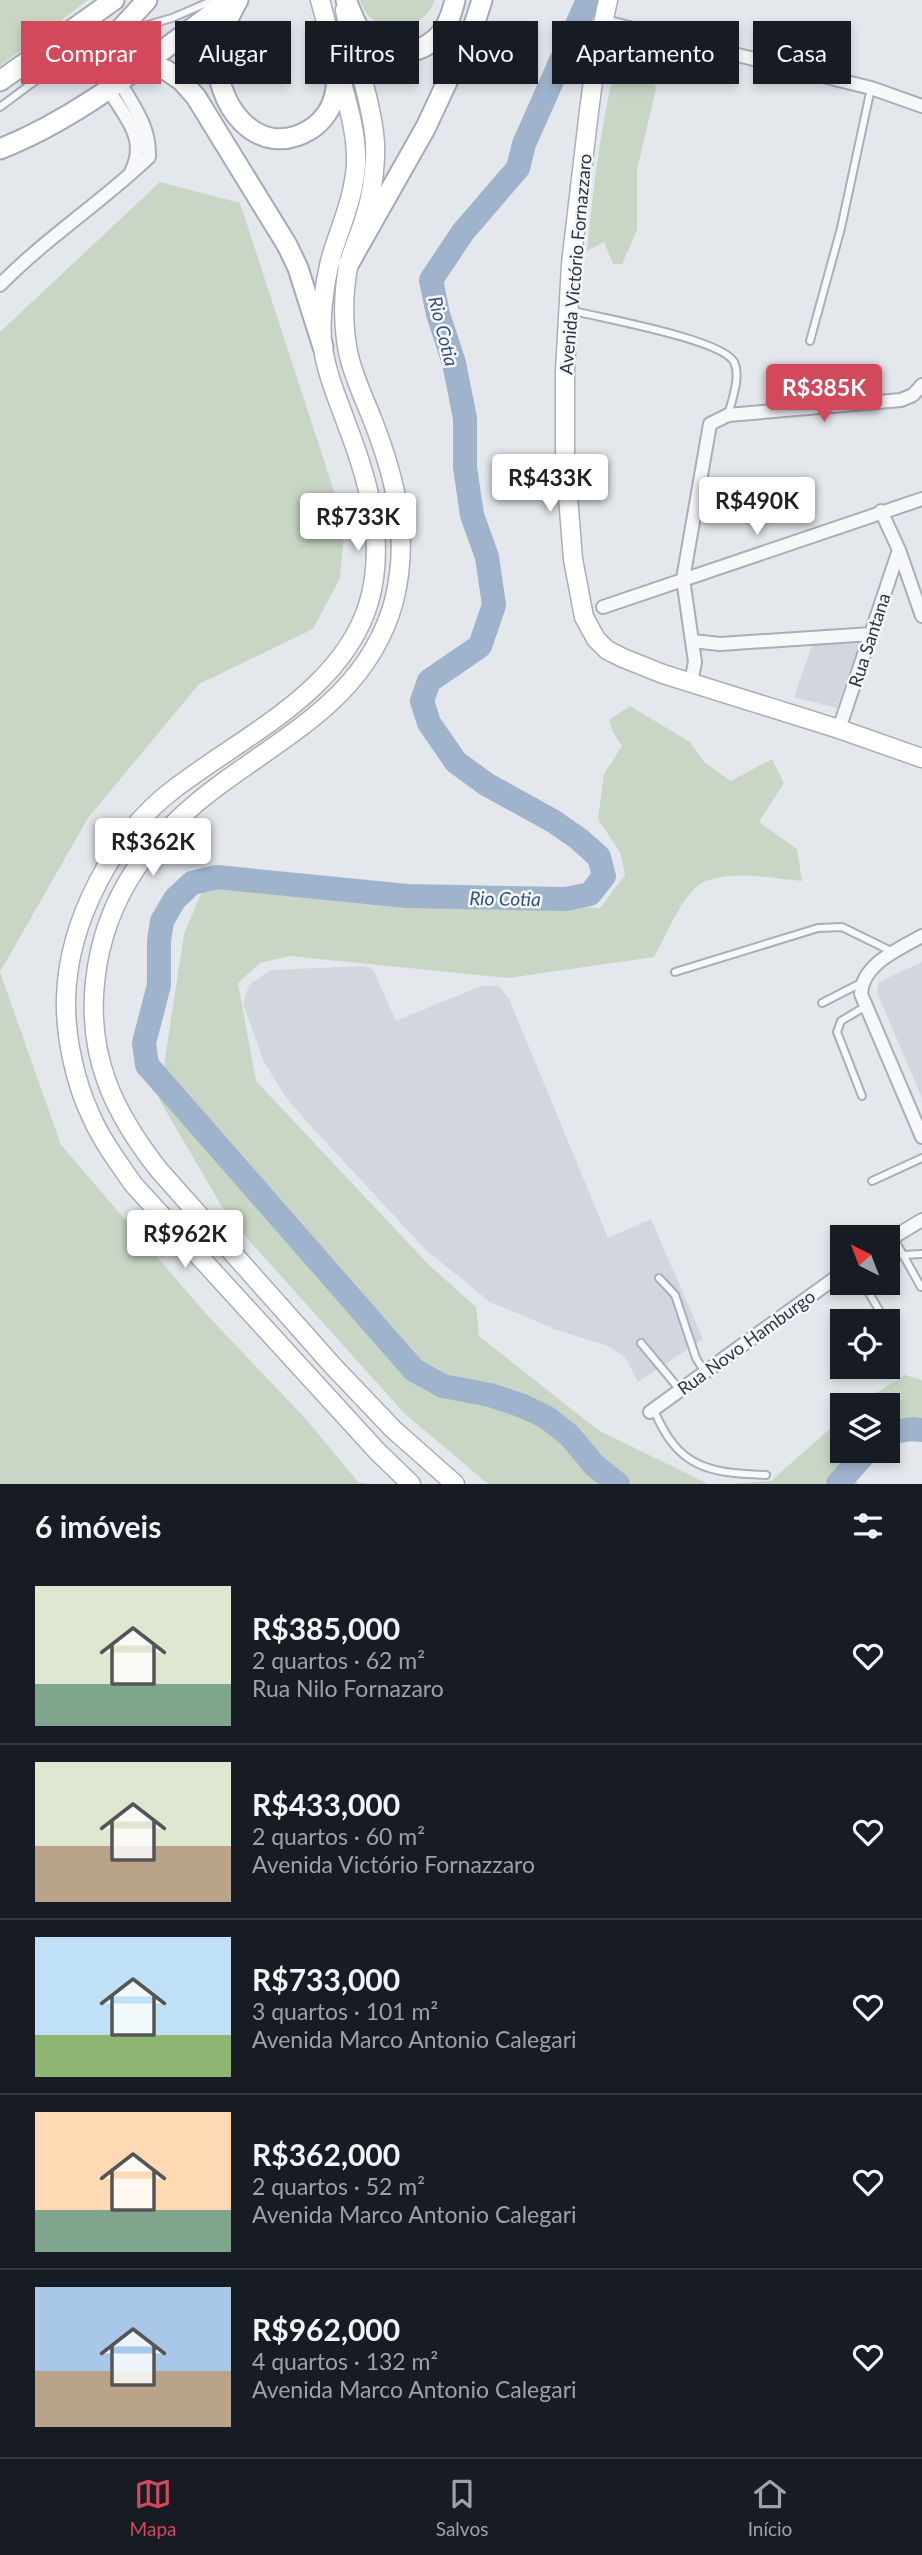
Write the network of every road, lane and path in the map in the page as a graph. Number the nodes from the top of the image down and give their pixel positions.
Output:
1 (114, 0) edge
2 (147, 0) edge
3 (214, 0) edge
4 (231, 0) edge
5 (237, 0) edge
6 (320, 0) edge
7 (344, 0) edge
8 (455, 0) edge
9 (482, 0) edge
10 (608, 0) edge
11 (620, 0) edge
12 (128, 21) edge
13 (161, 21) edge
14 (325, 21) edge
15 (605, 21) edge
16 (606, 21) edge
17 (161, 51) edge
18 (739, 55) edge
19 (161, 68) edge
20 (0, 81) edge
21 (31, 84) edge
22 (117, 84) edge
23 (336, 84) edge
24 (341, 84) edge
25 (593, 84) edge
26 (114, 86) junction
27 (871, 88) junction
28 (922, 106) edge
29 (0, 107) edge
30 (0, 149) edge
31 (348, 265) junction
32 (0, 285) edge
33 (567, 310) junction
34 (810, 341) dead end
35 (323, 347) junction
36 (920, 388) edge
37 (728, 415) junction
38 (922, 499) edge
39 (881, 512) junction
40 (899, 550) junction
41 (683, 579) junction
42 (603, 607) dead end
43 (922, 616) edge
44 (871, 634) junction
45 (692, 641) junction
46 (691, 682) junction
47 (839, 729) junction
48 (922, 758) edge
49 (922, 936) edge
50 (895, 953) junction
51 (675, 972) dead end
52 (863, 994) junction
53 (822, 1003) dead end
54 (862, 1096) dead end
55 (922, 1137) edge
56 (922, 1158) edge
57 (872, 1181) dead end
58 (922, 1220) edge
59 (900, 1233) edge
60 (900, 1251) edge
61 (922, 1254) edge
62 (903, 1255) junction
63 (659, 1278) dead end
64 (830, 1282) edge
65 (921, 1287) edge
66 (641, 1343) dead end
67 (704, 1371) junction
68 (680, 1390) junction
69 (652, 1411) joint
70 (766, 1475) dead end
71 (411, 1484) edge
72 (455, 1484) edge

1 - 20 main road
2 - 12 main road
3 - 13 lane
4 - 17 main road
5 - 23 main road
6 - 14 main road
7 - 8 main road
7 - 31 main road
9 - 31 main road
10 - 15 main road, Avenida Victório Fornazzaro
11 - 16 main road
18 - 27 street
19 - 35 main road
21 - 29 lane
22 - 26 main road
24 - 35 main road
25 - 33 main road, Avenida Victório Fornazzaro
26 - 30 main road
26 - 32 street
27 - 28 street
27 - 34 lane
31 - 72 main road
33 - 37 lane
33 - 46 main road, Avenida Victório Fornazzaro
35 - 71 main road
36 - 37 street
37 - 41 street
38 - 39 street
39 - 40 street
39 - 41 street
40 - 43 street
40 - 44 street, Rua Santana
41 - 42 street
41 - 45 street
44 - 45 street
44 - 47 street, Rua Santana
45 - 46 street
46 - 47 main road, Avenida Victório Fornazzaro
47 - 48 main road, Avenida Victório Fornazzaro
49 - 50 street
50 - 51 lane
50 - 52 street
52 - 53 lane
52 - 54 lane
52 - 55 street
56 - 57 lane
58 - 59 street
60 - 62 lane
61 - 62 lane
62 - 65 lane
63 - 67 lane
64 - 67 street, Rua Novo Hamburgo
66 - 68 lane
67 - 68 street, Rua Novo Hamburgo
68 - 69 street, Rua Novo Hamburgo
69 - 70 lane

